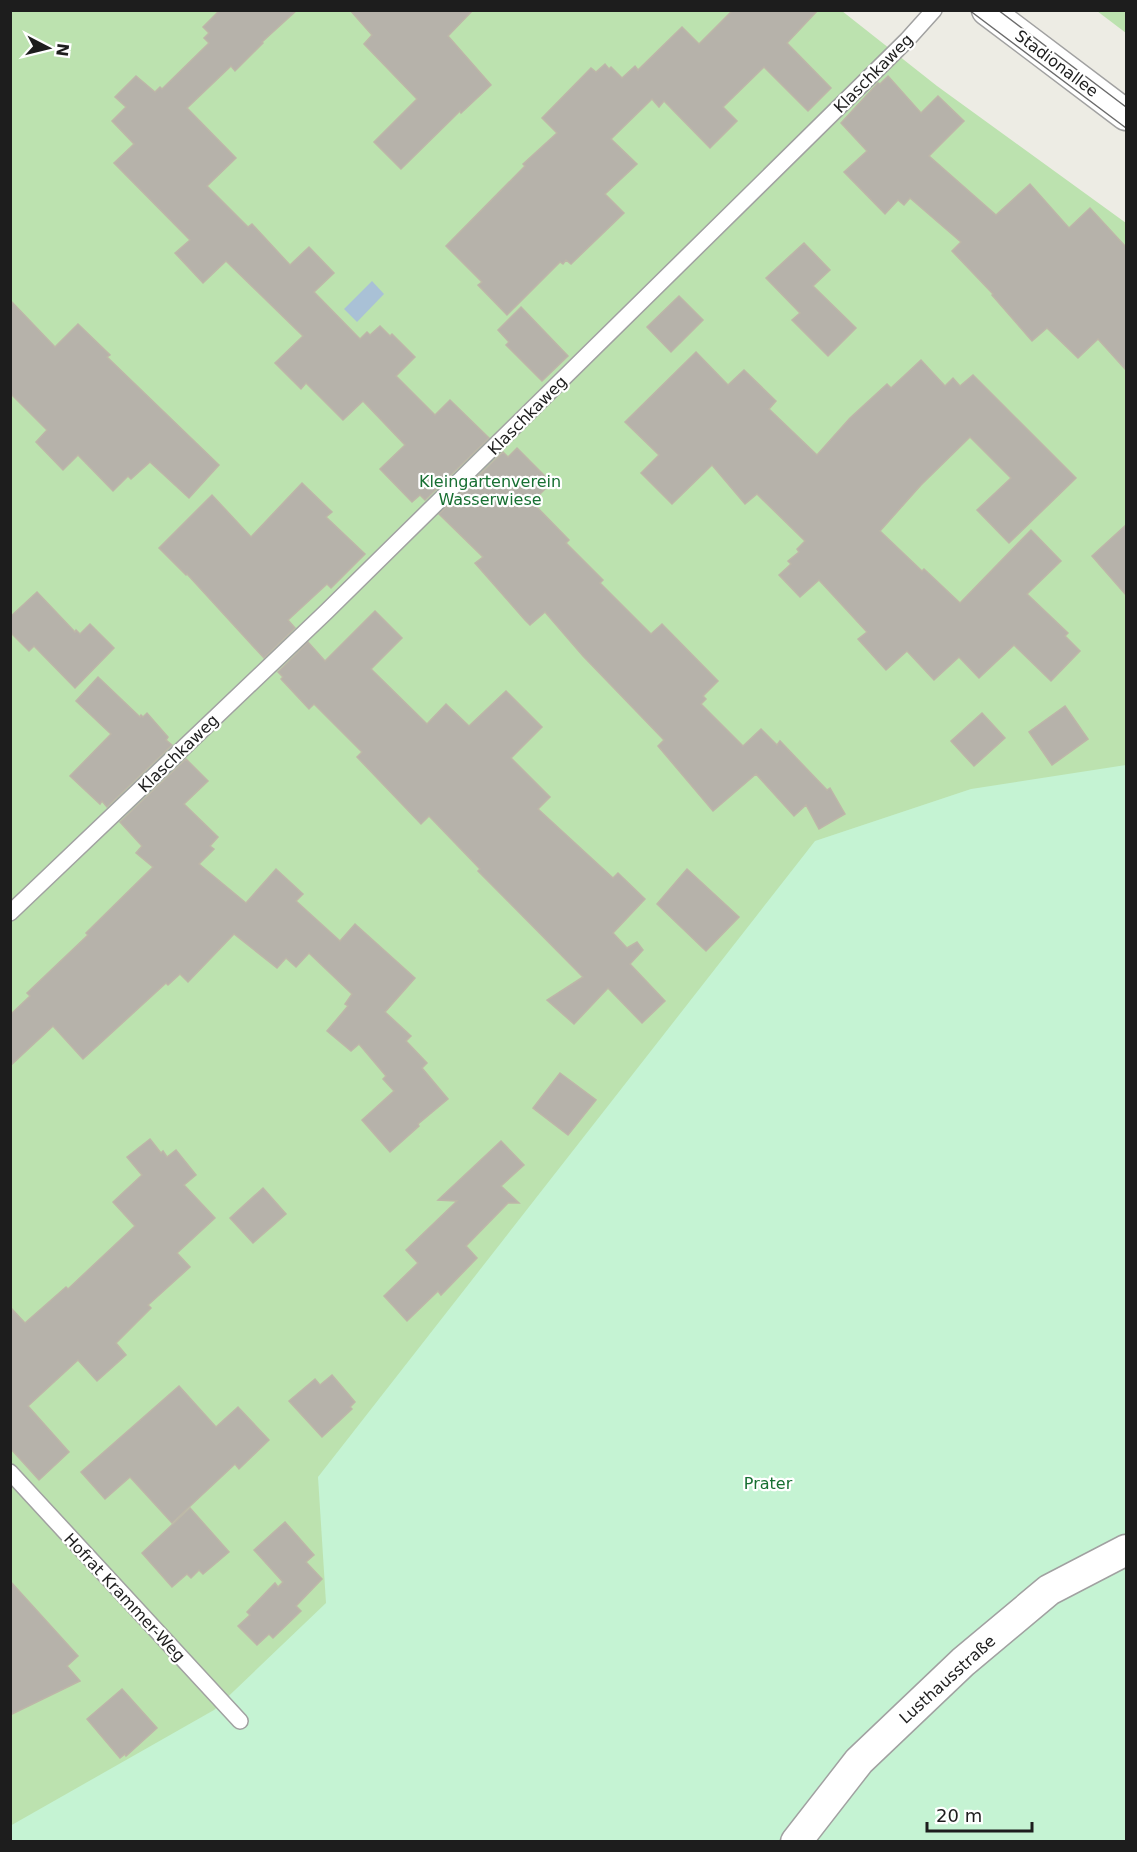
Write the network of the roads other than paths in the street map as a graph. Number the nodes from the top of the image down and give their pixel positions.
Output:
1 (934, 10) edge
2 (987, 10) edge
3 (1126, 115) edge
4 (10, 913) edge
5 (10, 1472) edge
6 (1126, 1550) edge
7 (240, 1721) dead end
8 (796, 1842) edge

1 - 4 lane, Klaschkaweg
2 - 3 street, Stadionallee
5 - 7 lane, Hofrat Krammer-Weg
6 - 8 street, Lusthausstraße

